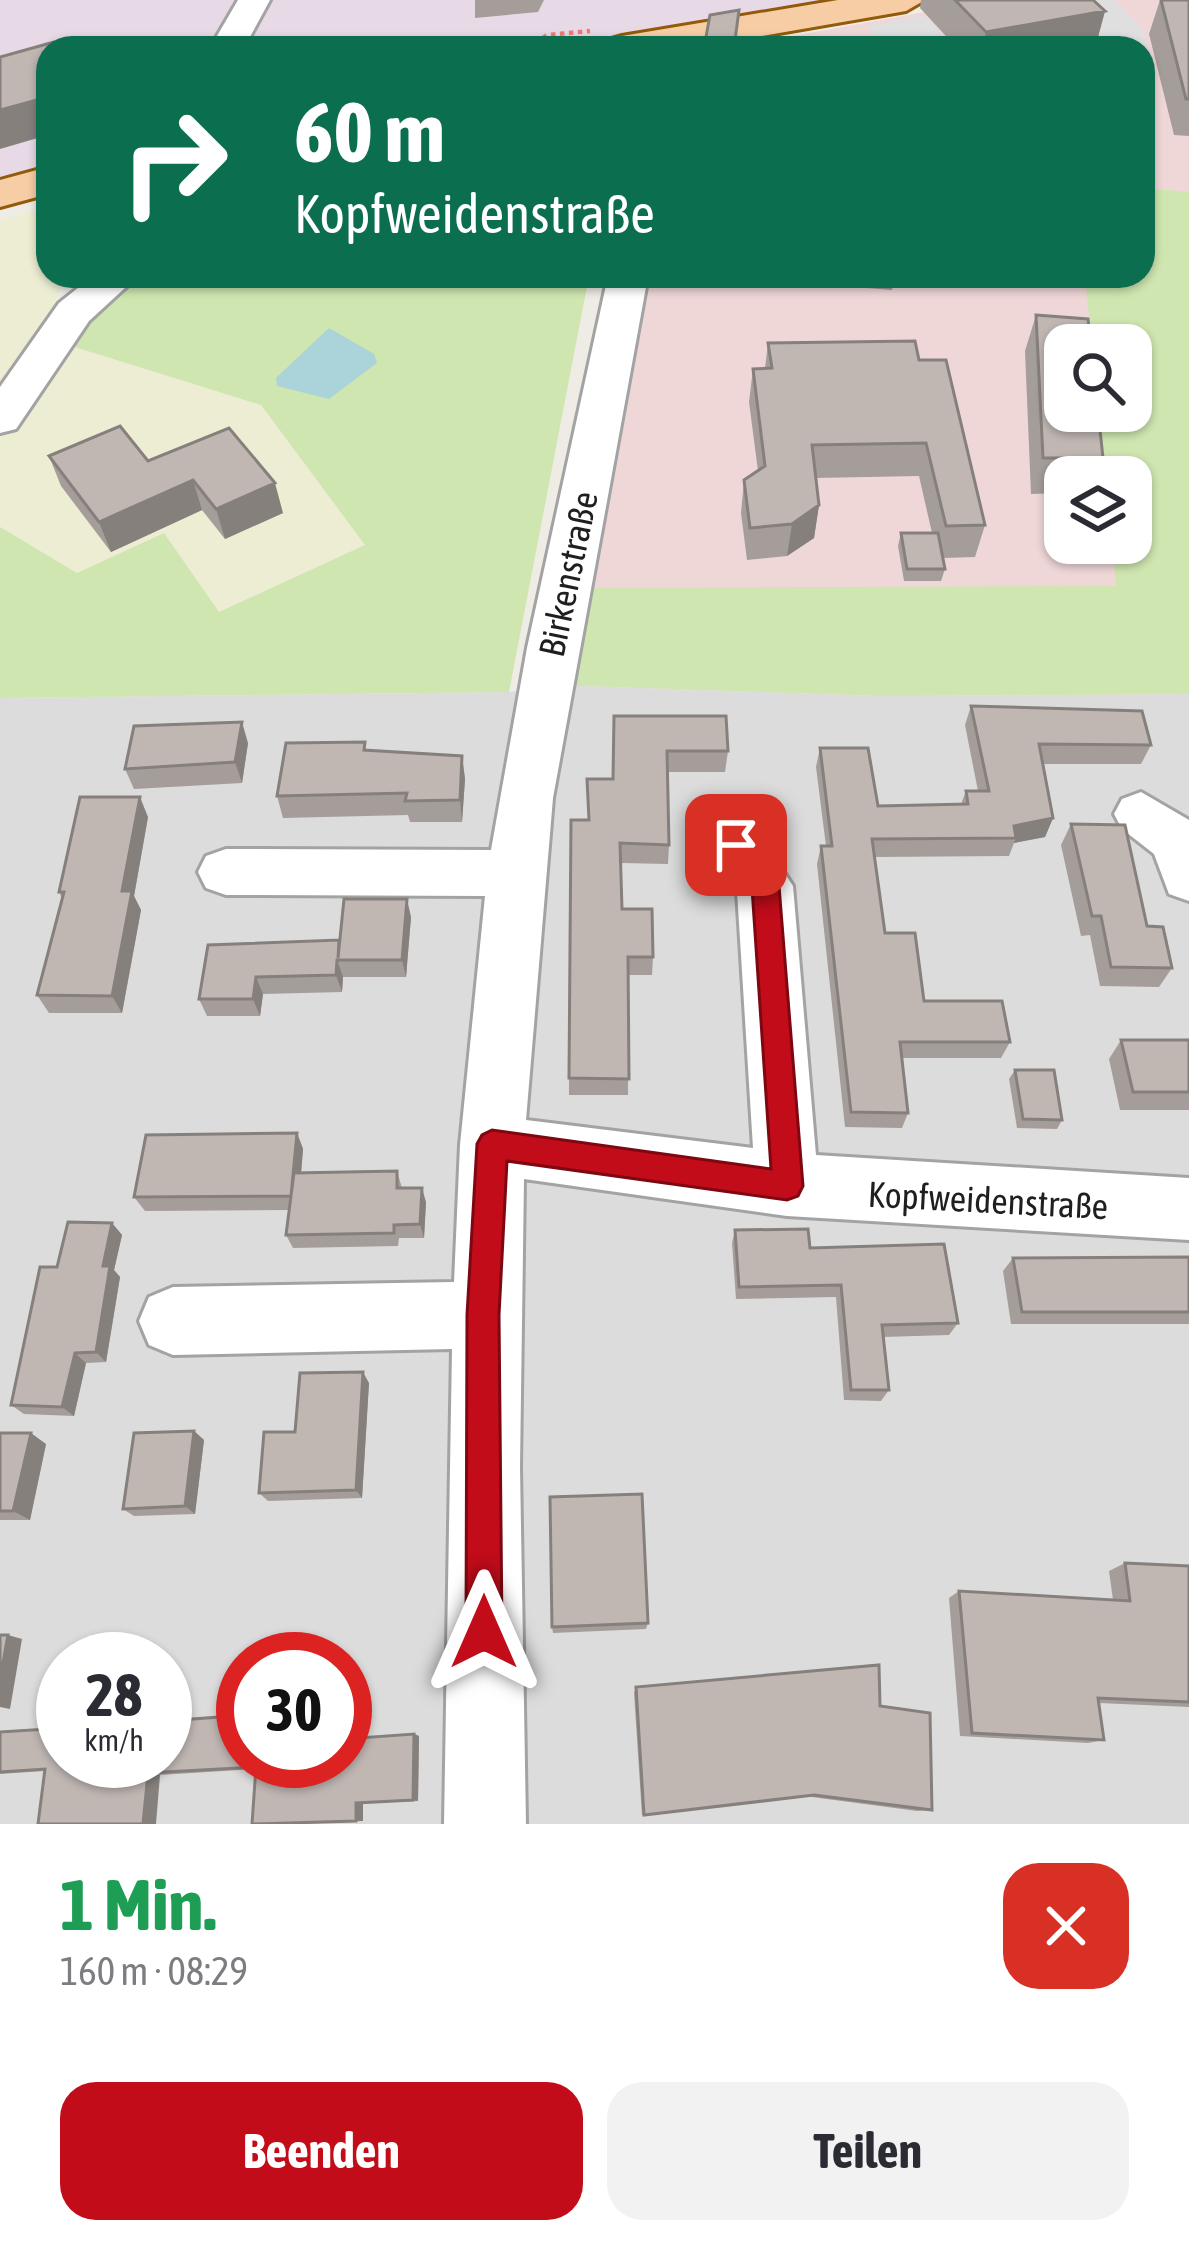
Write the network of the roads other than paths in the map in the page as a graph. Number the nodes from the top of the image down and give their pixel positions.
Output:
1 (254, 0) edge
2 (906, 0) edge
3 (234, 36) edge
4 (668, 36) edge
5 (36, 184) edge
6 (0, 194) edge
7 (97, 288) edge
8 (626, 288) edge
9 (0, 419) edge
10 (1141, 814) dead end
11 (736, 845) dead end
12 (226, 872) dead end
13 (516, 873) junction
14 (1189, 878) edge
15 (492, 1144) junction
16 (787, 1186) junction
17 (1189, 1209) edge
18 (483, 1315) junction
19 (173, 1321) dead end
20 (485, 1824) edge

1 - 3 street
2 - 4 main road
5 - 6 main road
7 - 9 street
8 - 13 street, Birkenstraße
10 - 14 street
11 - 16 street
12 - 13 street
13 - 15 street, Birkenstraße
15 - 16 street, Kopfweidenstraße
15 - 18 street, Birkenstraße
16 - 17 street, Kopfweidenstraße
18 - 19 street
18 - 20 street, Birkenstraße

